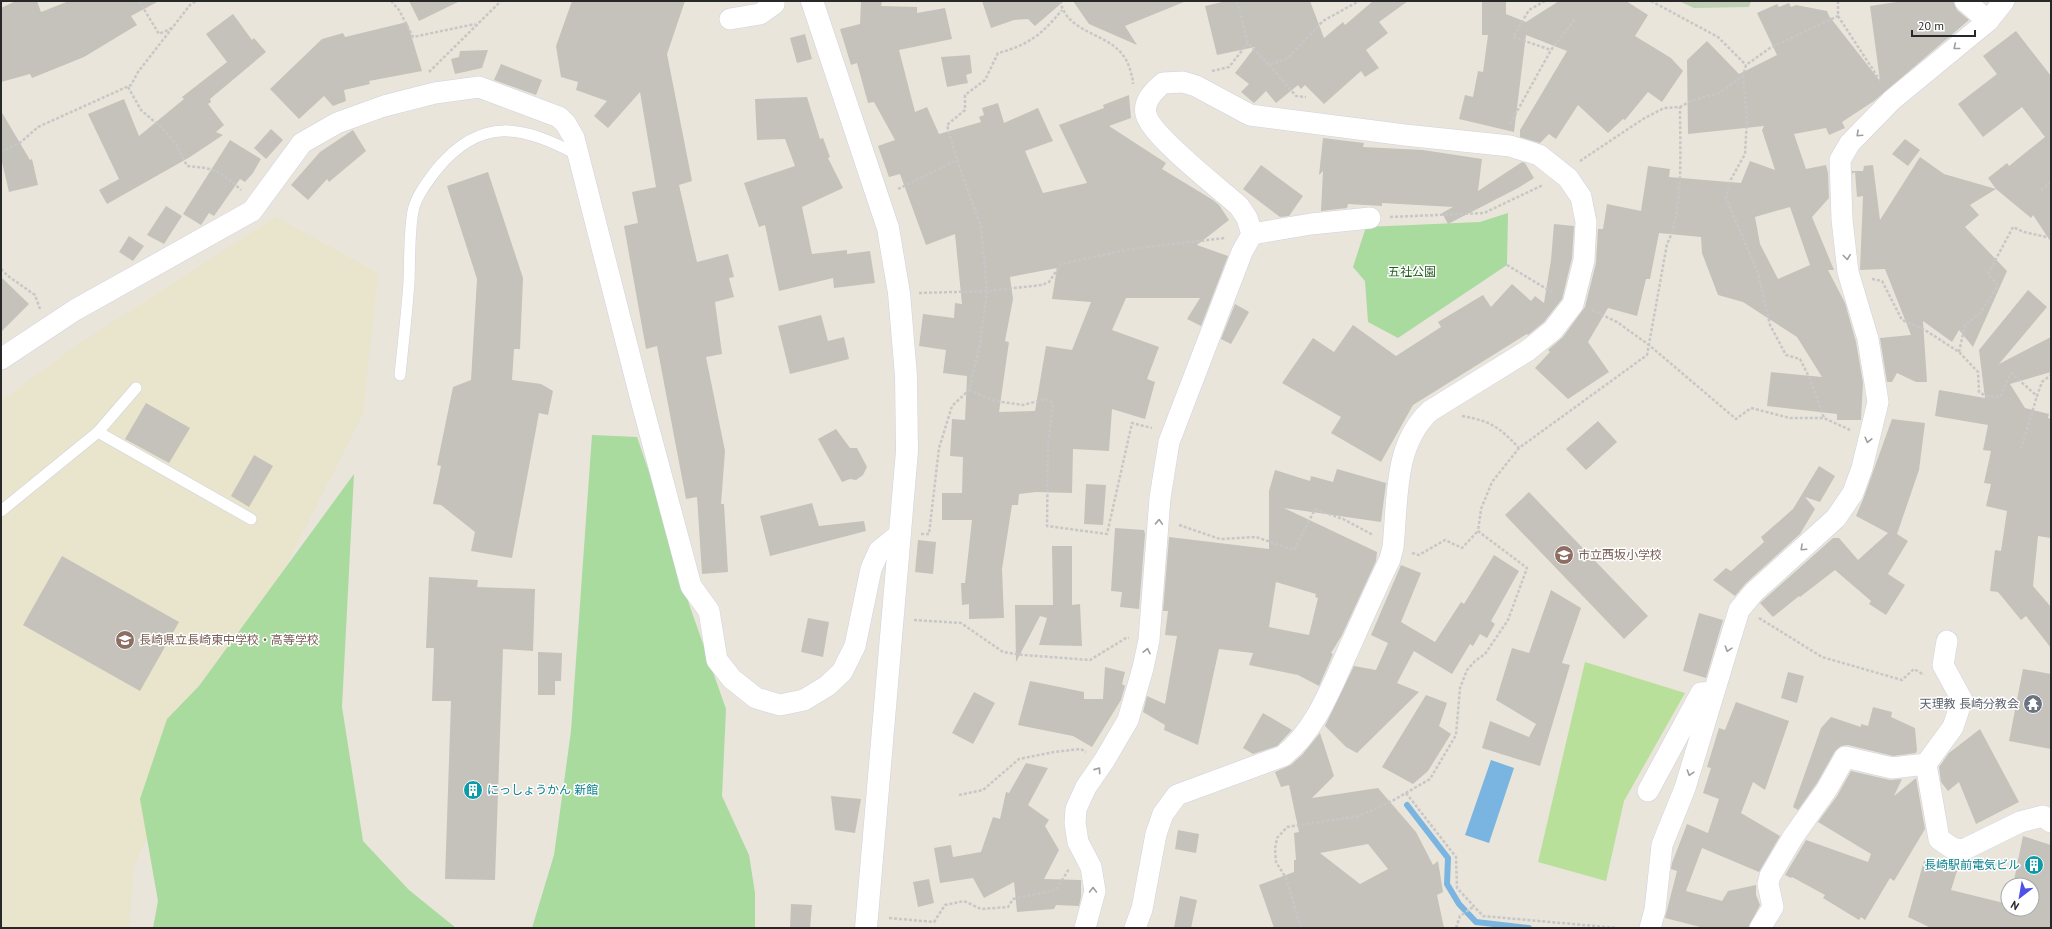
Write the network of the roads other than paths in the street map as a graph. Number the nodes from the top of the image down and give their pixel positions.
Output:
1 (774, 1) edge
2 (812, 1) edge
3 (1965, 1) edge
4 (2004, 1) edge
5 (730, 19) dead end
6 (1988, 21) junction
7 (578, 155) junction
8 (1370, 218) road end
9 (1252, 234) junction
10 (1, 359) edge
11 (400, 375) dead end
12 (136, 388) dead end
13 (98, 432) junction
14 (1, 511) edge
15 (251, 519) dead end
16 (900, 534) junction
17 (1947, 641) dead end
18 (1714, 692) junction
19 (1926, 764) junction
20 (1648, 790) dead end
21 (2051, 822) edge
22 (1138, 919) edge
23 (866, 928) edge
24 (1085, 928) edge
25 (1650, 928) edge
26 (1760, 928) edge

1 - 5 street
2 - 16 street
3 - 6 street
4 - 6 street
6 -> 18 street
7 - 10 street
7 - 11 lane
7 - 16 street
8 - 9 street
9 - 22 street
24 -> 9 street
12 - 13 lane
13 - 14 lane
13 - 15 lane
16 - 23 street
17 - 19 street
18 - 20 street
18 -> 25 street
19 - 21 street
19 - 26 street

